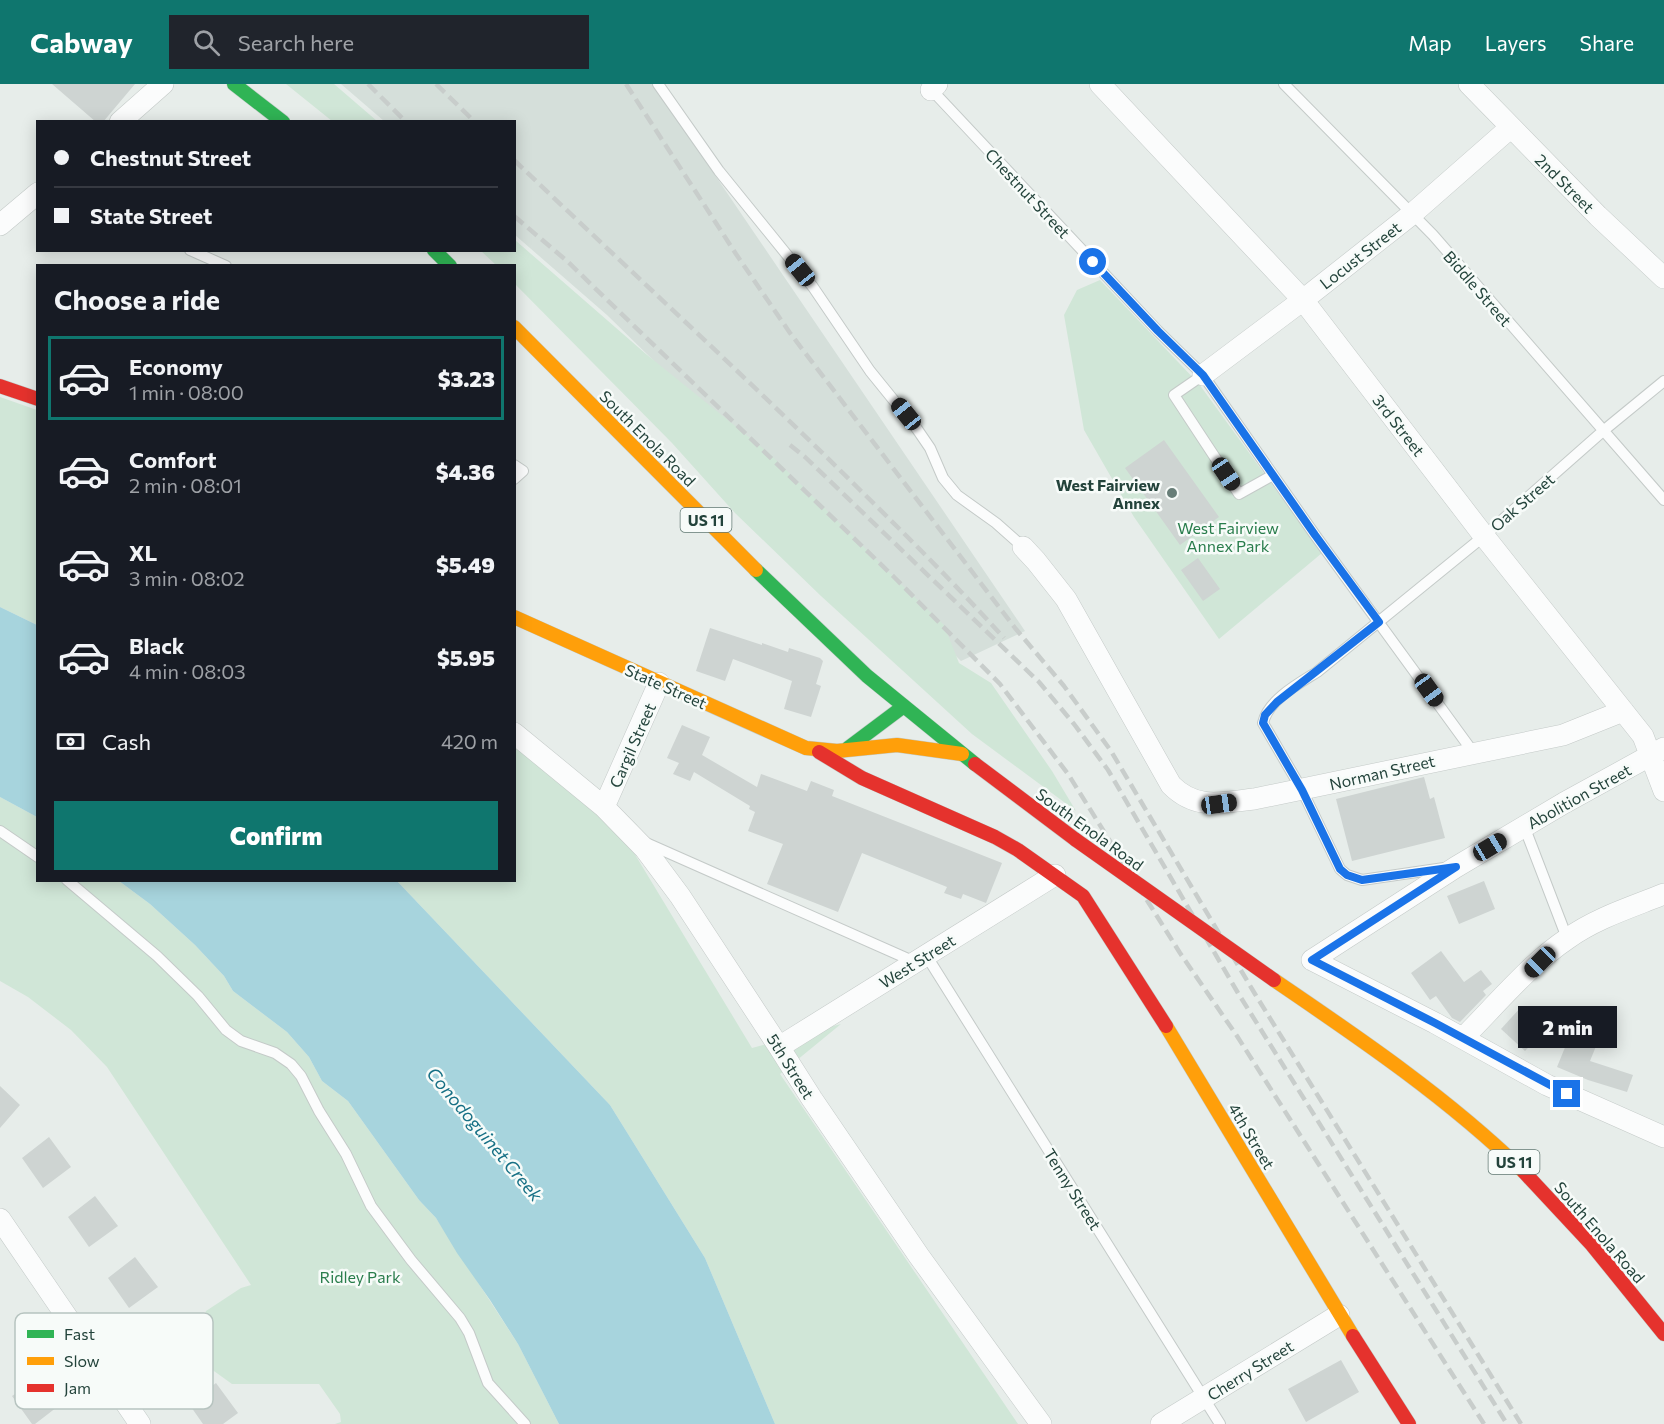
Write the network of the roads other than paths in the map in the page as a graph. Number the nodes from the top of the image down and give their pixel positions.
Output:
1 (164, 84) edge
2 (234, 84) edge
3 (658, 84) edge
4 (1101, 84) edge
5 (1284, 84) edge
6 (1469, 84) edge
7 (932, 86) edge
8 (122, 120) edge
9 (280, 120) edge
10 (1510, 128) junction
11 (36, 196) edge
12 (1412, 214) junction
13 (0, 225) edge
14 (194, 252) edge
15 (436, 252) edge
16 (222, 264) edge
17 (448, 264) edge
18 (1664, 278) edge
19 (1303, 300) junction
20 (516, 329) edge
21 (1203, 375) junction
22 (1664, 381) edge
23 (0, 386) edge
24 (36, 398) edge
25 (1603, 431) junction
26 (516, 466) edge
27 (1273, 475) junction
28 (516, 477) edge
29 (1664, 500) edge
30 (1484, 536) junction
31 (1023, 547) joint
32 (516, 618) edge
33 (1379, 622) junction
34 (659, 683) junction
35 (904, 706) junction
36 (1623, 711) junction
37 (516, 735) edge
38 (846, 750) junction
39 (819, 752) junction
40 (1473, 752) junction
41 (1657, 753) edge
42 (962, 754) junction
43 (1302, 790) junction
44 (1664, 791) edge
45 (604, 807) junction
46 (1524, 826) junction
47 (0, 831) edge
48 (635, 838) junction
49 (36, 856) edge
50 (1456, 867) junction
51 (1055, 875) junction
52 (69, 882) edge
53 (1664, 894) edge
54 (1567, 938) junction
55 (920, 959) junction
56 (1463, 1038) junction
57 (779, 1047) junction
58 (1664, 1137) edge
59 (0, 1219) edge
60 (64, 1313) edge
61 (1339, 1315) junction
62 (1664, 1334) edge
63 (1205, 1399) junction
64 (130, 1409) edge
65 (140, 1424) edge
66 (525, 1424) edge
67 (1041, 1424) edge
68 (1161, 1424) edge
69 (1220, 1424) edge
70 (1409, 1424) edge

1 - 8 street
2 - 9 main road
3 - 31 lane
4 - 19 street, 3rd Street
5 - 12 lane, Biddle Street
6 - 10 street, 2nd Street
7 - 21 lane, Chestnut Street
10 - 12 street, Locust Street
10 - 18 street, 2nd Street
11 - 13 street
12 - 19 street, Locust Street
12 - 25 lane, Biddle Street
14 - 16 lane
15 - 17 main road
19 - 21 street, Locust Street
19 - 30 street, 3rd Street
20 - 35 main road, South Enola Road / US 11
21 - 27 lane, Chestnut Street
21 - 27 lane
22 - 25 lane, Oak Street
23 - 24 main road
25 - 29 lane, Biddle Street
25 - 30 lane, Oak Street
26 - 28 lane
27 - 33 lane, Chestnut Street
30 - 33 lane, Oak Street
30 - 36 street, 3rd Street
31 - 43 street, Norman Street
32 - 34 main road, State Street
33 - 40 lane, Chestnut Street
33 - 43 lane, Oak Street
34 - 39 main road, State Street
34 - 45 street, Cargil Street
35 - 38 main road
35 - 42 main road, South Enola Road / US 11
36 - 40 street, Norman Street
36 - 41 street, 3rd Street
37 - 45 street, 5th Street
38 - 39 main road, State Street
38 - 42 main road, State Street
39 - 51 main road, State Street
40 - 43 street, Norman Street
41 - 44 street, 3rd Street
41 - 46 street, Abolition Street
42 - 62 main road, South Enola Road / US 11, bridge
43 - 50 lane, Oak Street
45 - 48 street, 5th Street
46 - 50 street, Abolition Street
46 - 54 lane
47 - 49 lane
48 - 55 lane
48 - 57 street, 5th Street
50 - 56 street, Abolition Street
51 - 55 street, West Street
51 - 61 main road, 4th Street
52 - 66 lane
53 - 54 street
54 - 56 street
55 - 57 street, West Street
55 - 63 lane, Tenny Street
56 - 58 street
57 - 67 street, 5th Street
59 - 60 street
61 - 63 street, Cherry Street
61 - 70 main road, 4th Street
63 - 68 street, Cherry Street
63 - 69 lane, Tenny Street
64 - 65 street

